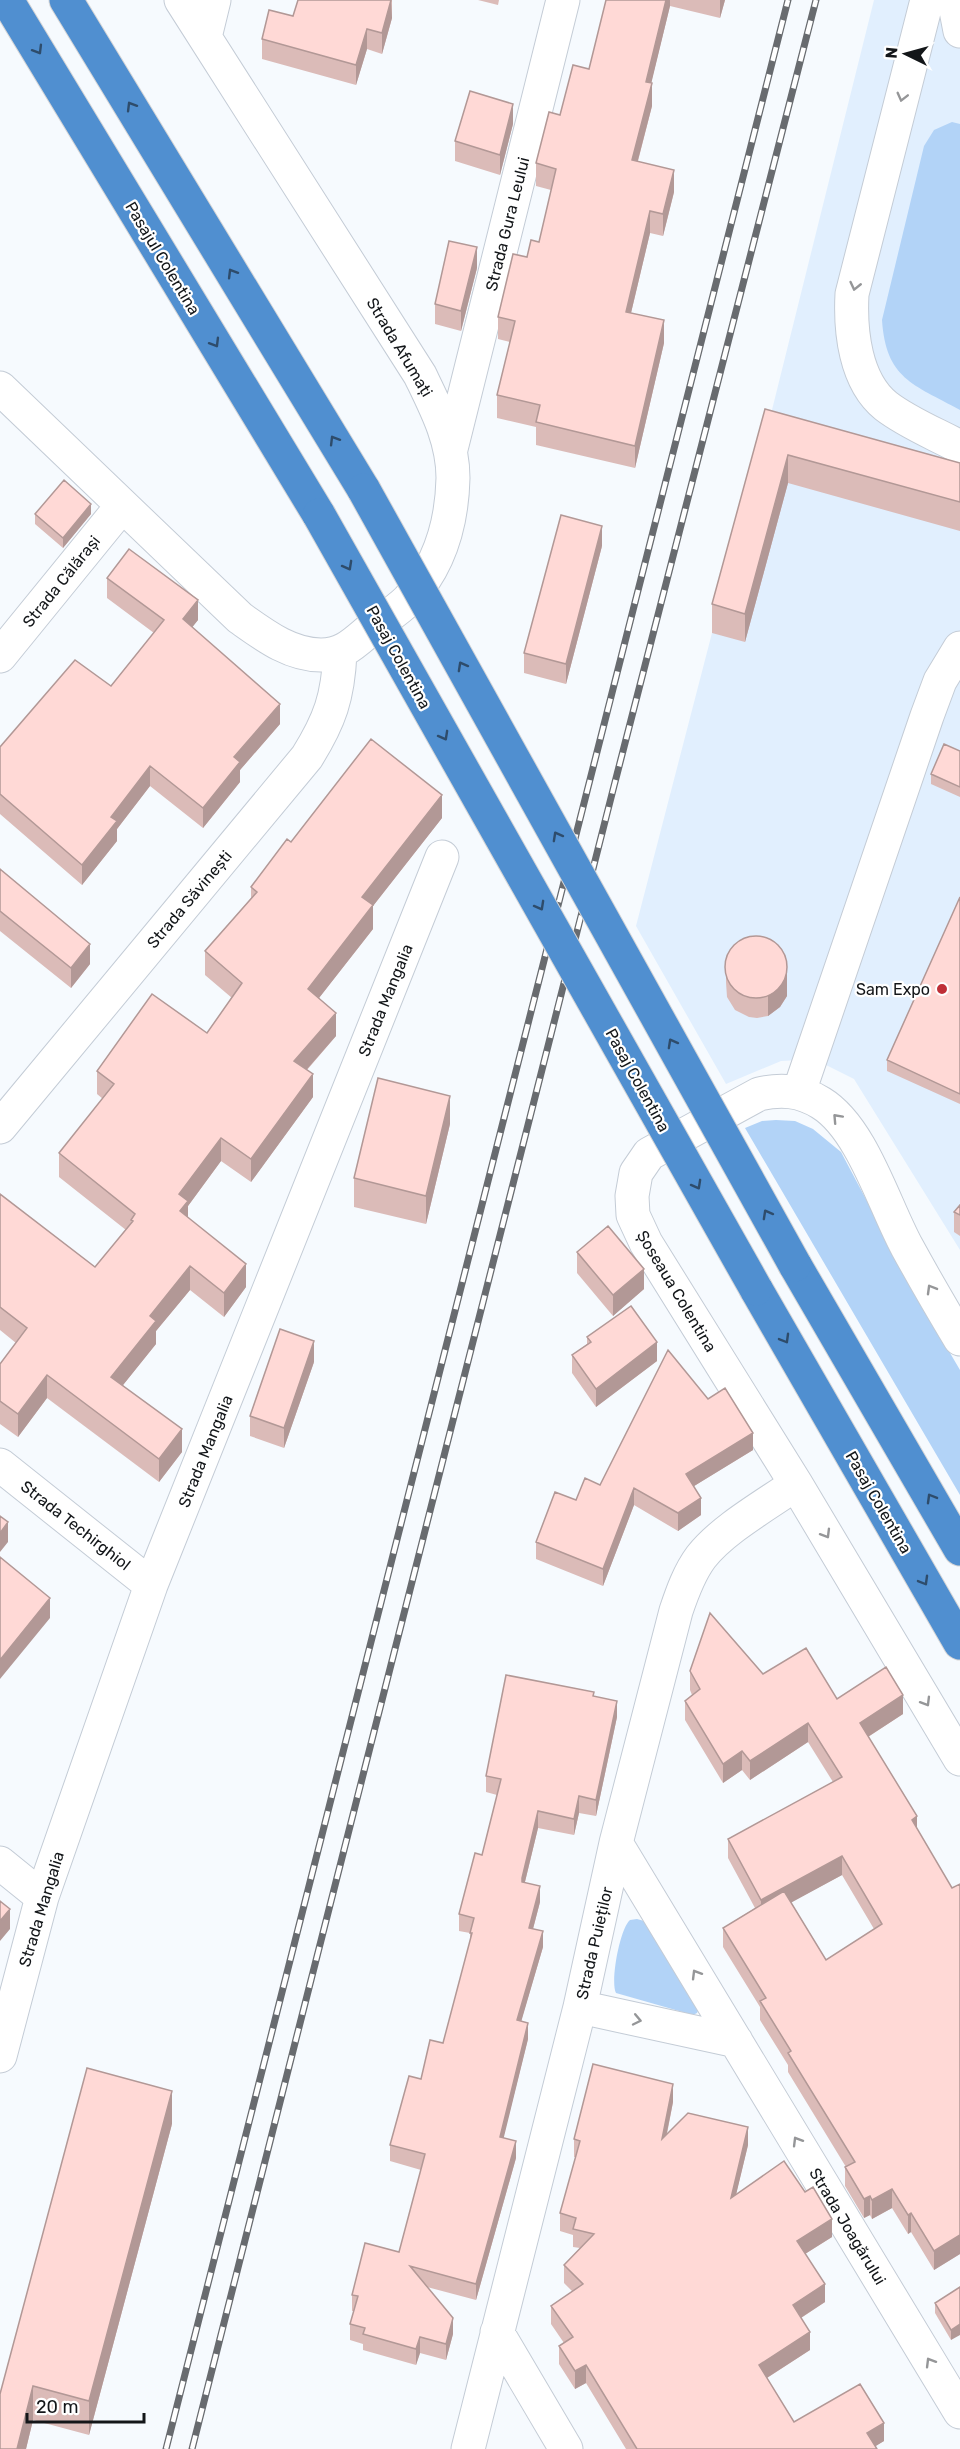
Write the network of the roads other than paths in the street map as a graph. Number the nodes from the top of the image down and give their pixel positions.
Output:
1 (7, 0) edge
2 (66, 0) edge
3 (181, 0) edge
4 (214, 0) edge
5 (563, 0) edge
6 (927, 0) edge
7 (954, 0) edge
8 (960, 31) edge
9 (205, 37) junction
10 (0, 388) edge
11 (960, 447) edge
12 (451, 449) junction
13 (123, 506) junction
14 (319, 515) joint
15 (960, 648) edge
16 (340, 653) junction
17 (0, 656) edge
18 (442, 857) dead end
19 (799, 1092) junction
20 (0, 1127) edge
21 (960, 1339) edge
22 (0, 1465) edge
23 (796, 1484) junction
24 (960, 1549) edge
25 (151, 1585) junction
26 (960, 1643) edge
27 (960, 1759) edge
28 (616, 1843) junction
29 (0, 1863) edge
30 (42, 1897) junction
31 (580, 2007) junction
32 (736, 2041) junction
33 (0, 2056) edge
34 (497, 2332) junction
35 (960, 2412) edge
36 (468, 2449) edge
37 (566, 2449) edge

1 -> 14 highway, Pasajul Colentina
24 -> 2 highway, bridge
3 - 9 street, Strada Afumați
4 - 9 street
5 - 12 street, Strada Gura Leului
6 -> 11 street
7 - 8 street
9 - 12 street, Strada Afumați
10 - 13 street
12 - 16 street, Strada Afumați
13 - 16 street
13 - 17 street, Strada Călărași
14 -> 26 highway, Pasaj Colentina, bridge
15 - 19 street
16 - 20 street, Strada Săvinești
18 - 25 street, Strada Mangalia
21 -> 19 street, Șoseaua Colentina
19 - 23 street, Șoseaua Colentina
22 - 25 street, Strada Techirghiol
23 -> 27 street, Șoseaua Colentina
23 - 28 street, Strada Puieților
25 - 30 street, Strada Mangalia
28 - 31 street, Strada Puieților
32 -> 28 street, Strada Joagărului
29 - 30 street
30 - 33 street, Strada Mangalia
31 -> 32 street
31 - 34 street, Strada Puieților
35 -> 32 street, Strada Joagărului
34 - 36 street, Strada Puieților
34 - 37 street

